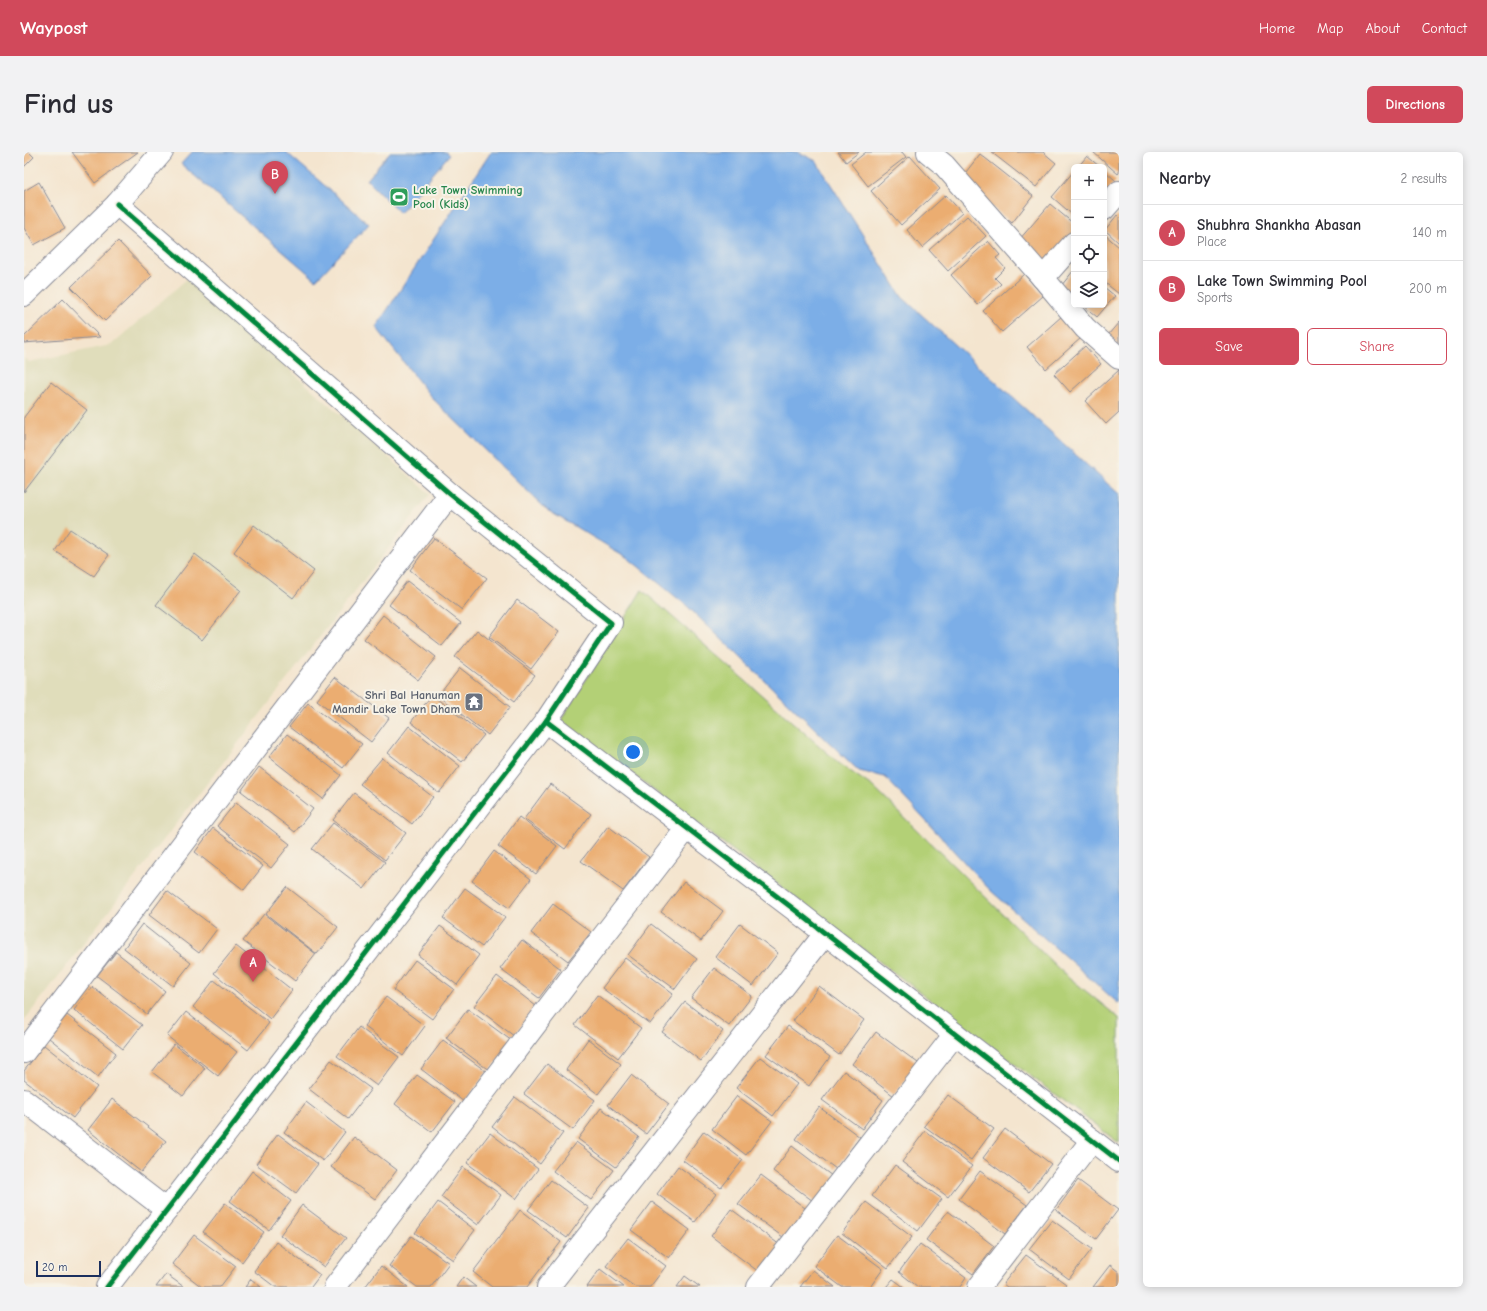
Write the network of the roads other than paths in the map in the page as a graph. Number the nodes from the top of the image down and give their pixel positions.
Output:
1 (162, 152) edge
2 (942, 156) edge
3 (1119, 192) edge
4 (117, 204) junction
5 (1107, 206) edge
6 (1071, 246) edge
7 (1043, 278) junction
8 (24, 295) edge
9 (1119, 358) edge
10 (450, 494) junction
11 (546, 721) junction
12 (687, 828) junction
13 (825, 934) junction
14 (955, 1034) junction
15 (24, 1052) edge
16 (24, 1100) edge
17 (1092, 1140) junction
18 (1119, 1161) edge
19 (167, 1210) junction
20 (107, 1287) edge
21 (335, 1287) edge
22 (548, 1287) edge
23 (758, 1287) edge
24 (979, 1287) edge

1 - 4 street
2 - 7 street
3 - 5 street
4 - 8 street
4 - 10 street
6 - 7 street
7 - 9 street
10 - 11 street
10 - 15 street
11 - 12 street
11 - 19 street
12 - 13 street
12 - 21 street
13 - 14 street
13 - 22 street
14 - 17 street
14 - 23 street
16 - 19 street
17 - 18 street
17 - 24 street
19 - 20 street

